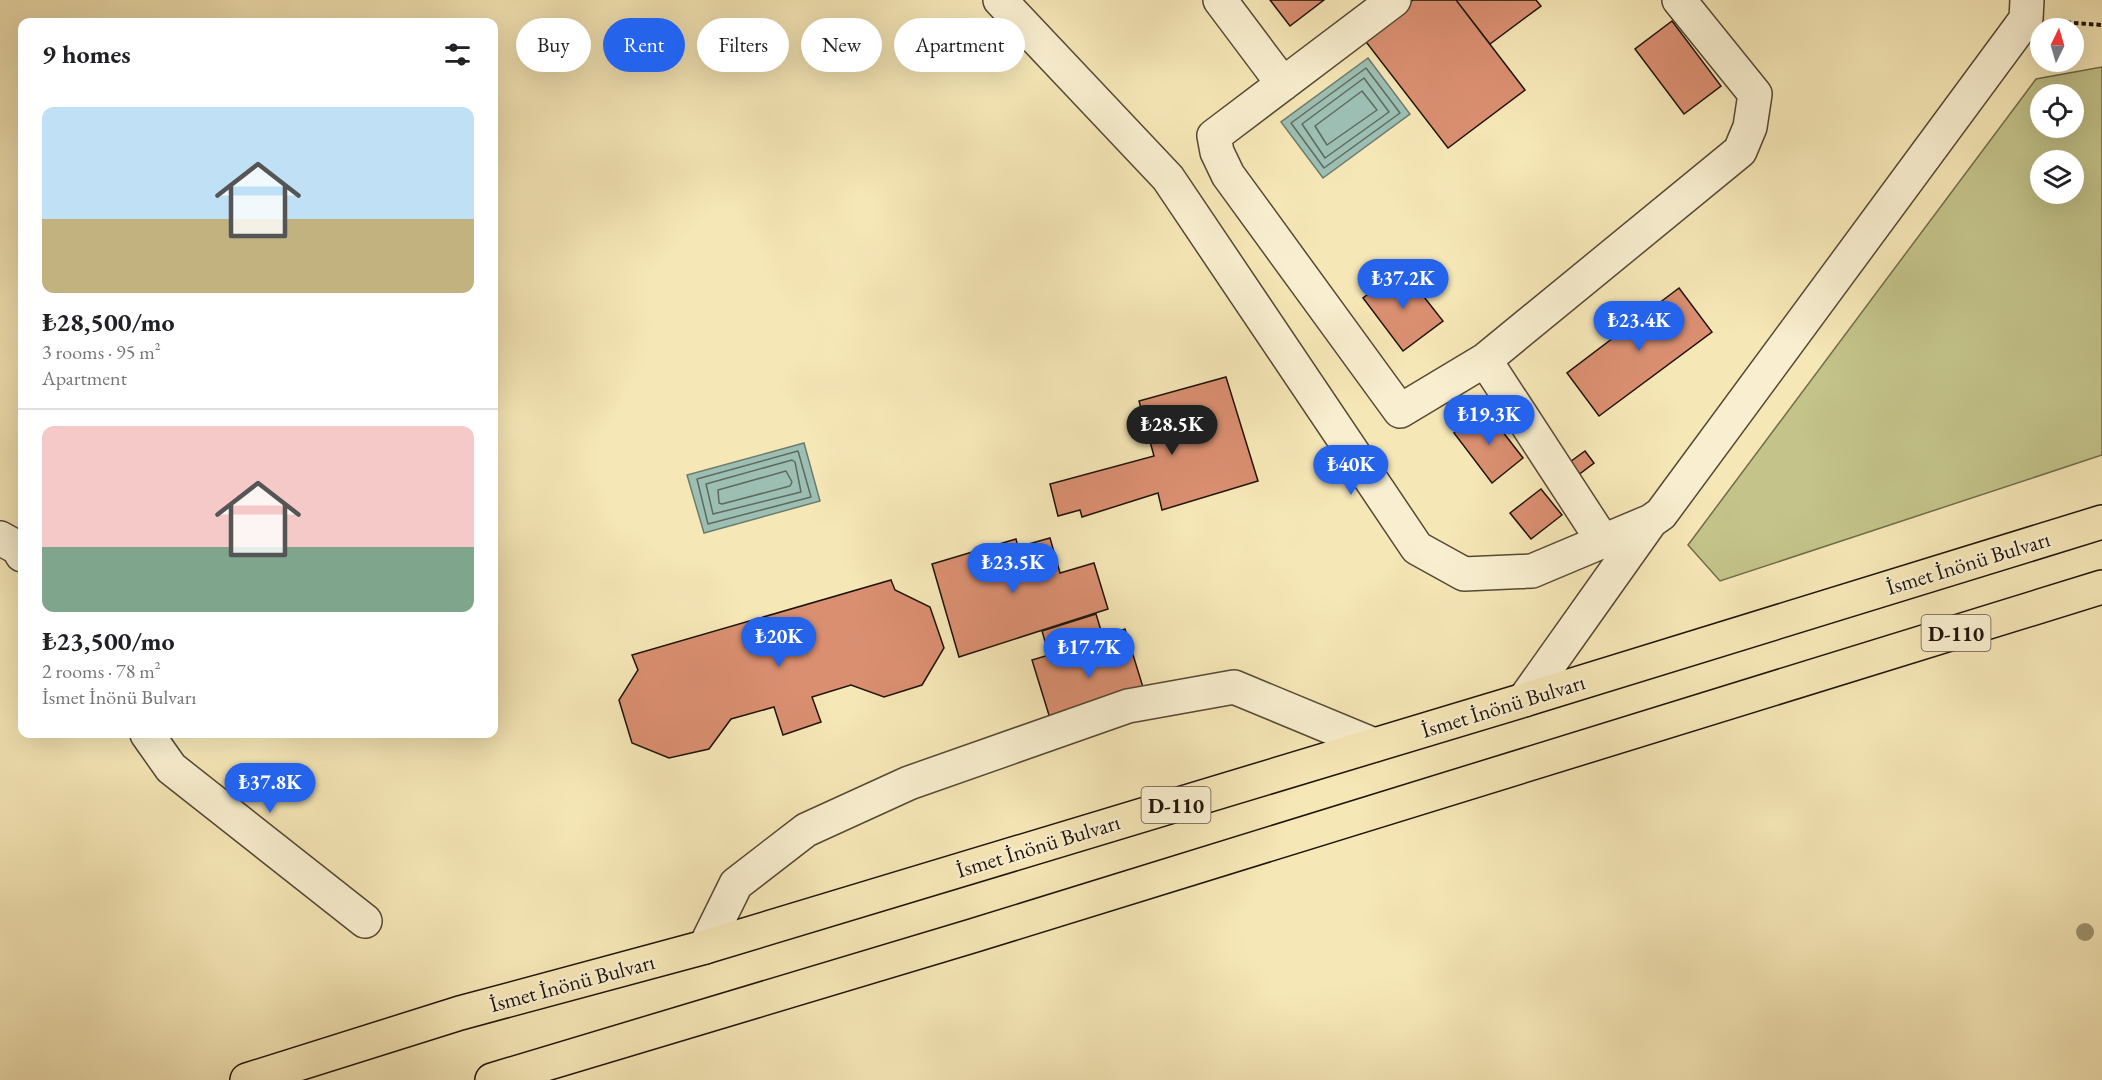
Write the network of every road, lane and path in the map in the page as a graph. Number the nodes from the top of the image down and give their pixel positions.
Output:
1 (1000, 0) edge
2 (1220, 0) edge
3 (1394, 0) edge
4 (1679, 0) edge
5 (2026, 10) edge
6 (2102, 25) edge
7 (1283, 84) junction
8 (1485, 360) junction
9 (1651, 521) junction
10 (2102, 522) edge
11 (0, 538) edge
12 (1603, 541) junction
13 (18, 548) edge
14 (2102, 587) edge
15 (1524, 700) junction
16 (150, 738) edge
17 (1374, 745) junction
18 (365, 921) dead end
19 (705, 947) junction
20 (247, 1080) edge
21 (492, 1080) edge

1 - 12 street
2 - 7 street
3 - 7 street
4 - 8 street
5 - 6 path
5 - 9 street
7 - 8 street
8 - 12 street
9 - 12 street
9 - 15 street
10 - 15 highway, İsmet İnönü Bulvarı / D-110
11 - 13 street
14 - 21 highway, D-110
15 - 17 highway, İsmet İnönü Bulvarı / D-110
16 - 18 street
17 - 19 highway, İsmet İnönü Bulvarı / D-110
17 - 19 street
19 - 20 highway, İsmet İnönü Bulvarı / D-110

